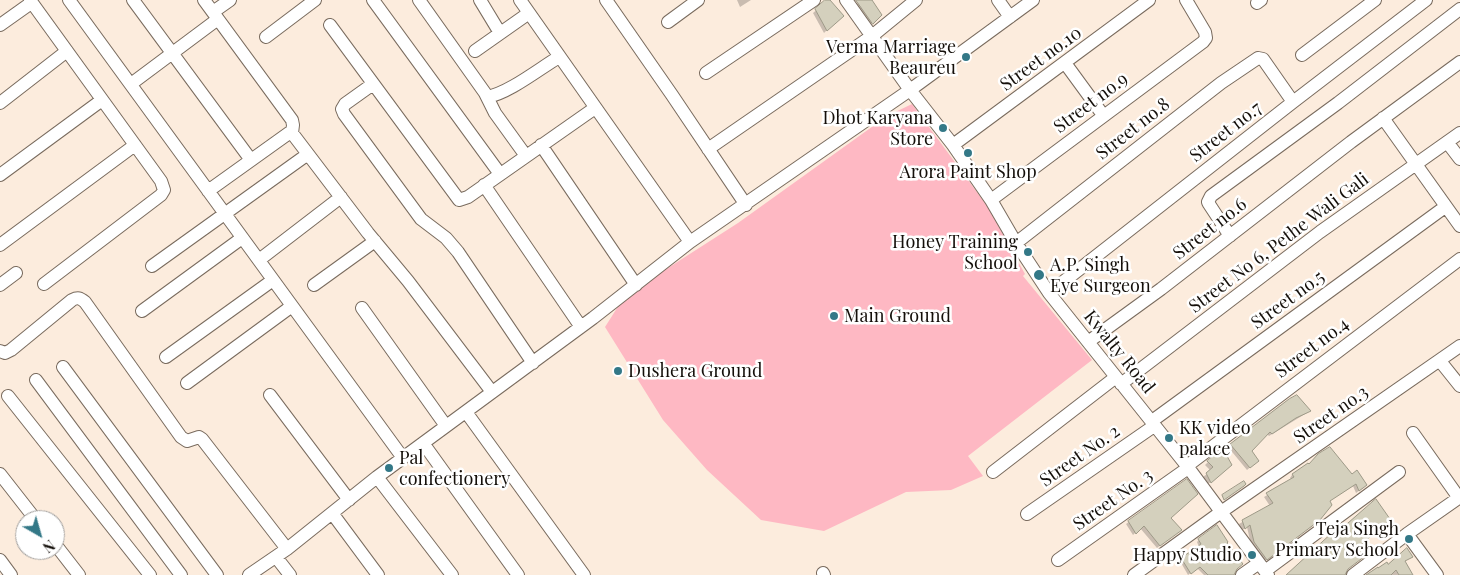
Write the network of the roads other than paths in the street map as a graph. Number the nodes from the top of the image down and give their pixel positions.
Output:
1 (69, 0) edge
2 (133, 0) edge
3 (204, 0) edge
4 (230, 0) edge
5 (315, 0) edge
6 (373, 0) edge
7 (419, 0) edge
8 (480, 0) edge
9 (520, 0) edge
10 (606, 0) edge
11 (698, 0) edge
12 (814, 0) edge
13 (846, 0) edge
14 (916, 0) edge
15 (998, 0) edge
16 (1032, 0) edge
17 (1149, 0) edge
18 (1186, 0) edge
19 (1375, 0) edge
20 (1426, 0) edge
21 (30, 1) edge
22 (1460, 9) edge
23 (529, 13) junction
24 (216, 16) junction
25 (1010, 17) junction
26 (668, 22) dead end
27 (0, 25) edge
28 (330, 25) dead end
29 (500, 32) junction
30 (872, 36) junction
31 (266, 37) dead end
32 (67, 51) junction
33 (474, 51) dead end
34 (172, 52) junction
35 (1302, 54) dead end
36 (559, 57) junction
37 (1460, 62) edge
38 (1064, 63) junction
39 (706, 73) dead end
40 (131, 84) junction
41 (373, 84) junction
42 (910, 90) junction
43 (487, 97) junction
44 (102, 100) junction
45 (0, 102) edge
46 (1293, 102) junction
47 (595, 108) junction
48 (1103, 115) junction
49 (1383, 118) junction
50 (292, 133) junction
51 (1460, 133) edge
52 (1447, 142) junction
53 (135, 145) junction
54 (541, 145) junction
55 (953, 145) junction
56 (708, 148) junction
57 (308, 154) junction
58 (526, 156) junction
59 (1460, 159) edge
60 (251, 160) junction
61 (1415, 164) junction
62 (500, 174) junction
63 (0, 175) edge
64 (484, 185) junction
65 (208, 190) junction
66 (341, 197) junction
67 (991, 200) junction
68 (746, 205) junction
69 (1445, 207) junction
70 (225, 214) junction
71 (1460, 226) edge
72 (1230, 236) junction
73 (242, 238) junction
74 (375, 240) junction
75 (690, 242) junction
76 (1016, 243) junction
77 (0, 245) edge
78 (1460, 259) edge
79 (259, 260) junction
80 (152, 266) dead end
81 (16, 273) dead end
82 (274, 280) junction
83 (0, 284) edge
84 (44, 284) dead end
85 (314, 285) dead end
86 (636, 285) junction
87 (1049, 294) junction
88 (292, 306) junction
89 (362, 308) dead end
90 (142, 311) dead end
91 (581, 328) junction
92 (1088, 342) junction
93 (1460, 346) edge
94 (0, 351) edge
95 (166, 357) dead end
96 (1440, 361) junction
97 (533, 363) junction
98 (63, 367) dead end
99 (36, 380) dead end
100 (1118, 381) junction
101 (187, 383) dead end
102 (1460, 386) edge
103 (492, 392) junction
104 (270, 395) dead end
105 (8, 396) dead end
106 (466, 412) junction
107 (1153, 423) junction
108 (446, 426) junction
109 (1413, 433) dead end
110 (423, 443) junction
111 (403, 458) junction
112 (1188, 467) junction
113 (993, 472) dead end
114 (1400, 472) dead end
115 (0, 474) edge
116 (377, 477) junction
117 (1459, 497) edge
118 (349, 500) junction
119 (28, 510) edge
120 (1221, 512) junction
121 (332, 513) junction
122 (1027, 514) dead end
123 (1407, 534) junction
124 (287, 549) junction
125 (65, 557) edge
126 (276, 557) junction
127 (0, 560) edge
128 (1058, 560) dead end
129 (1264, 570) edge
130 (11, 575) edge
131 (79, 575) edge
132 (150, 575) edge
133 (181, 575) edge
134 (217, 575) edge
135 (249, 575) edge
136 (290, 575) edge
137 (378, 575) edge
138 (452, 575) edge
139 (518, 575) edge
140 (584, 575) edge
141 (1134, 575) edge
142 (1242, 575) edge
143 (1352, 575) edge
144 (1438, 575) edge

1 - 40 street
2 - 34 street
3 - 24 street
4 - 24 street
5 - 31 street
6 - 62 street
7 - 43 street
8 - 29 street
9 - 23 street
10 - 56 street
11 - 26 street
12 - 39 street
13 - 30 street, Kwalty Road
14 - 30 street
15 - 25 street
16 - 25 street
17 - 38 street, Street no.10
18 - 48 street, Street no.9
19 - 35 street
20 - 46 street, Street no.7
21 - 27 street
21 - 32 street
22 - 72 street
23 - 29 street
23 - 36 street
24 - 34 street
24 - 50 street
25 - 42 street
28 - 41 street
29 - 33 street
30 - 42 street, Kwalty Road
30 - 56 street
32 - 44 street
32 - 45 street
34 - 40 street
34 - 60 street
36 - 43 street
36 - 47 street
37 - 49 street, Street no.6
38 - 48 street
38 - 55 street, Street no.10
40 - 65 street
41 - 64 street
41 - 97 street
42 - 55 street, Kwalty Road
42 - 68 street
43 - 58 street
44 - 53 street
44 - 63 street
46 - 76 street, Street no.8
46 - 87 street, Street no.7
47 - 54 street
47 - 75 street
48 - 67 street, Street no.9
49 - 61 street
49 - 72 street, Street no.6
50 - 57 street
50 - 60 street
51 - 52 street, Street No 6, Pethe Wali Gali
52 - 59 street
52 - 61 street, Street No 6, Pethe Wali Gali
53 - 77 street
53 - 84 street
54 - 58 street
54 - 86 street
55 - 67 street, Kwalty Road
56 - 68 street
57 - 66 street
57 - 70 street
58 - 62 street
60 - 65 street
61 - 69 street
61 - 100 street, Street No 6, Pethe Wali Gali
62 - 64 street
64 - 91 street
65 - 70 street
66 - 74 street
66 - 79 street
67 - 76 street, Kwalty Road
68 - 75 street
69 - 71 street
69 - 107 street, Street no.5
70 - 73 street
70 - 80 street
72 - 92 street, Street no.6
73 - 79 street
73 - 90 street
74 - 85 street
74 - 103 street
75 - 86 street
76 - 87 street, Kwalty Road
78 - 112 street, Street no.4
79 - 82 street
81 - 83 street
82 - 88 street
82 - 95 street
86 - 91 street
87 - 92 street, Kwalty Road
88 - 101 street
88 - 111 street
89 - 108 street
91 - 97 street
92 - 100 street, Kwalty Road
93 - 96 street, Street no.3
94 - 124 street
96 - 102 street
96 - 120 street, Street no.3
97 - 103 street
98 - 134 street
99 - 133 street
100 - 107 street, Kwalty Road
100 - 113 street, Street No 6, Pethe Wali Gali
103 - 106 street
104 - 118 street
105 - 132 street
106 - 108 street
106 - 140 street
107 - 112 street, Kwalty Road
107 - 122 street, Street No. 2
108 - 110 street
109 - 117 street
110 - 111 street
110 - 139 street
111 - 116 street
112 - 120 street, Kwalty Road
112 - 128 street, Street No. 3
114 - 129 street
115 - 119 street
116 - 118 street
116 - 138 street
117 - 123 street
118 - 121 street
120 - 129 street, Kwalty Road
120 - 141 street, Street no.3
121 - 124 street
121 - 137 street
123 - 143 street
123 - 144 street
124 - 126 street
125 - 131 street
126 - 135 street
126 - 136 street
127 - 130 street
129 - 142 street

